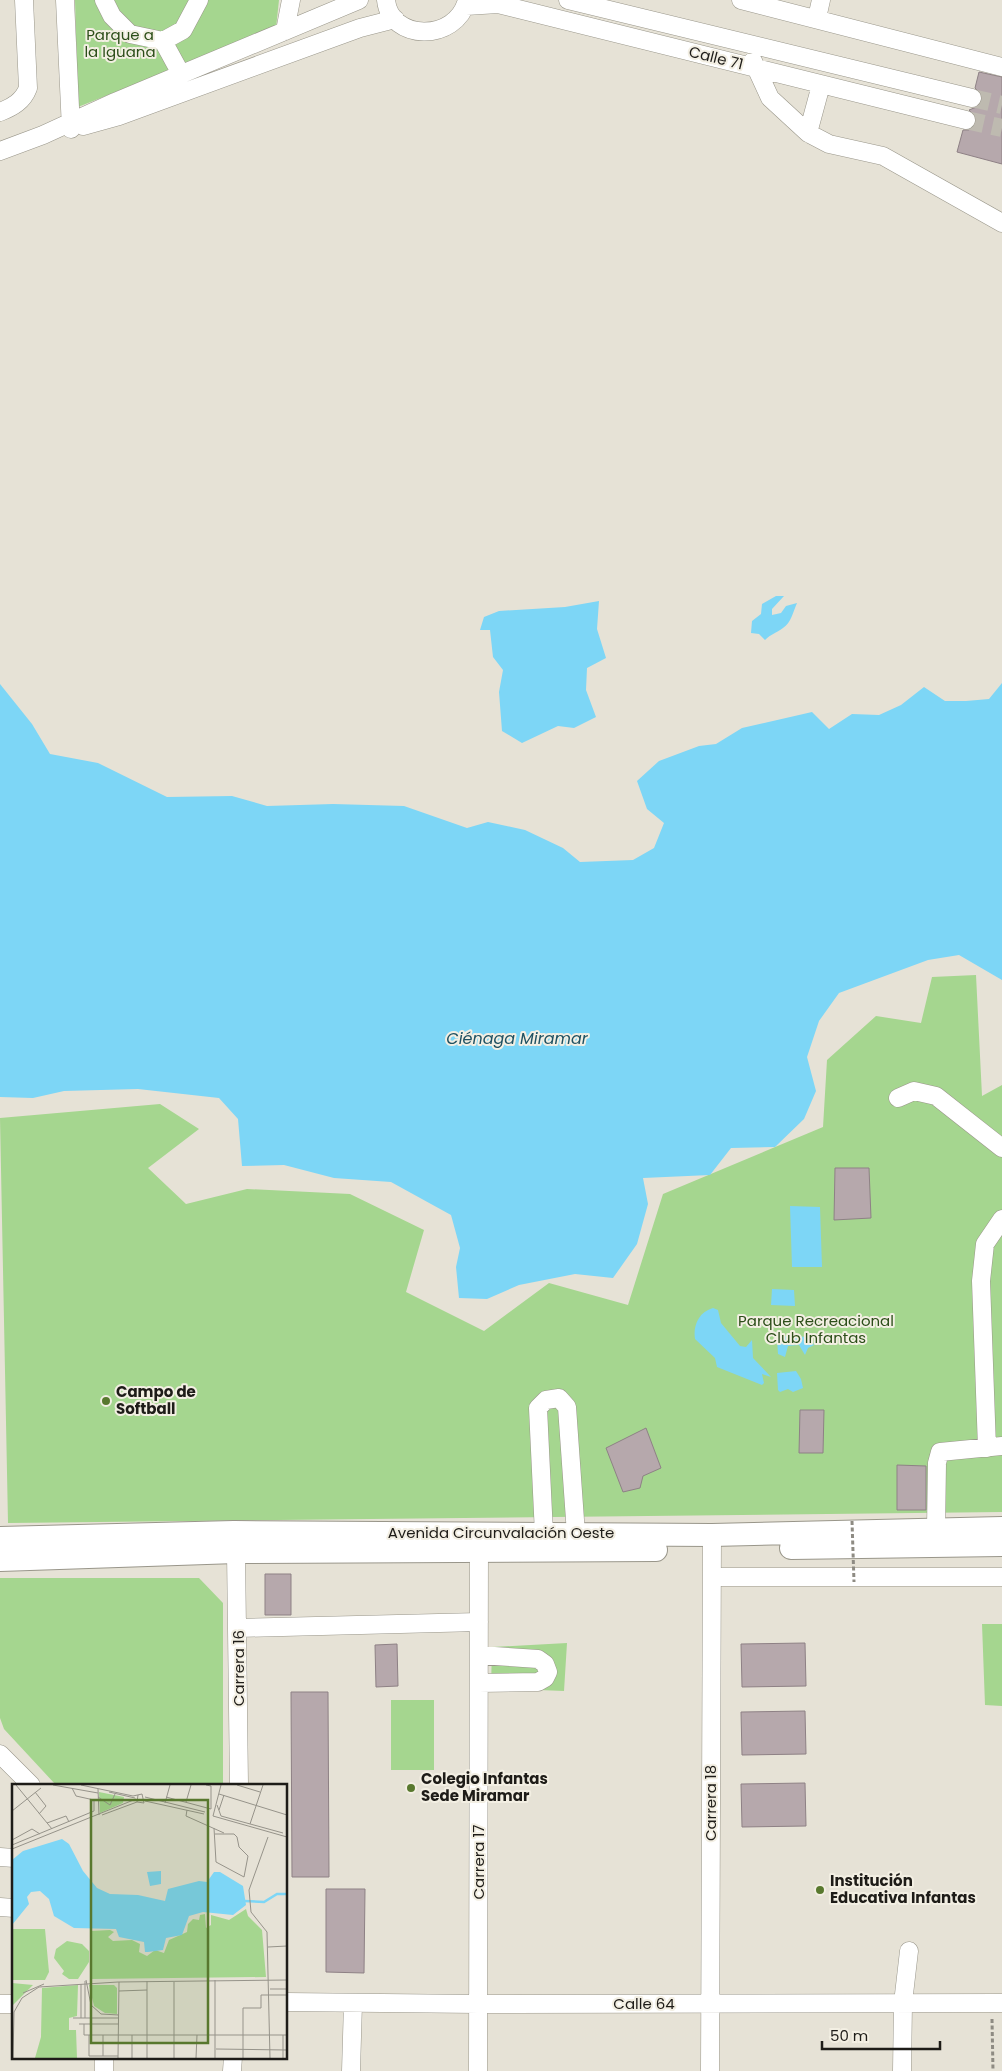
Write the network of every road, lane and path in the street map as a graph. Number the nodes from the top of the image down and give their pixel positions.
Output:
1 (24, 0) edge
2 (65, 0) edge
3 (104, 0) edge
4 (199, 0) edge
5 (291, 0) edge
6 (359, 0) edge
7 (386, 0) edge
8 (568, 0) edge
9 (741, 0) edge
10 (821, 0) edge
11 (466, 3) edge
12 (638, 8) edge
13 (816, 18) junction
14 (395, 19) junction
15 (285, 31) junction
16 (631, 37) junction
17 (163, 41) junction
18 (746, 42) junction
19 (1002, 67) edge
20 (755, 68) junction
21 (181, 74) junction
22 (821, 85) junction
23 (972, 98) tunnel mouth
24 (0, 112) edge
25 (966, 120) tunnel mouth
26 (71, 126) junction
27 (808, 133) junction
28 (0, 151) edge
29 (1002, 223) edge
30 (898, 1098) dead end
31 (1002, 1148) edge
32 (1002, 1219) edge
33 (994, 1447) edge
34 (852, 1521) dead end
35 (1002, 1528) edge
36 (936, 1529) junction
37 (544, 1534) junction
38 (576, 1534) junction
39 (0, 1538) edge
40 (712, 1542) junction
41 (479, 1543) junction
42 (1002, 1545) edge
43 (236, 1552) junction
44 (0, 1560) edge
45 (712, 1577) junction
46 (1002, 1577) edge
47 (854, 1582) dead end
48 (479, 1622) junction
49 (239, 1628) junction
50 (479, 1655) junction
51 (479, 1683) junction
52 (0, 1754) edge
53 (30, 1784) edge
54 (239, 1784) edge
55 (909, 1951) dead end
56 (288, 2002) edge
57 (352, 2003) junction
58 (903, 2003) junction
59 (997, 2003) edge
60 (478, 2004) junction
61 (710, 2004) junction
62 (104, 2058) edge
63 (233, 2058) edge
64 (104, 2071) edge
65 (232, 2071) edge
66 (351, 2071) edge
67 (478, 2071) edge
68 (710, 2071) edge
69 (902, 2071) edge
70 (993, 2071) edge

1 - 24 street
2 - 26 street
3 - 17 street
4 - 17 street
5 - 15 street
6 - 15 street
7 - 14 street
8 - 12 street, Calle 71
9 - 13 street
10 - 13 street
11 - 14 street
11 - 16 street, Calle 71
12 - 16 street
12 - 18 street, Calle 71
13 - 19 street
14 - 26 street
15 - 21 street
16 - 20 street, Calle 71
17 - 21 street
18 - 20 street
18 - 23 street, Calle 71
20 - 22 street, Calle 71
20 - 27 street
21 - 26 street
22 - 25 street, Calle 71
22 - 27 street
26 - 28 street
27 - 29 street
30 - 31 street
32 - 33 street
33 - 36 street
34 - 47 path, bridge
35 - 36 main road, Avenida Circunvalación Oeste
36 - 40 main road, Avenida Circunvalación Oeste
37 - 38 main road, Avenida Circunvalación Oeste
37 - 38 street
37 - 41 main road, Avenida Circunvalación Oeste
38 - 40 main road, Avenida Circunvalación Oeste
39 - 41 main road, Avenida Circunvalación Oeste
40 - 41 main road, Avenida Circunvalación Oeste
40 - 42 main road, Avenida Circunvalación Oeste
40 - 45 street, Carrera 18
41 - 43 main road, Avenida Circunvalación Oeste
41 - 48 street, Carrera 17
43 - 44 main road, Avenida Circunvalación Oeste
43 - 49 street, Carrera 16
45 - 46 street
45 - 61 street, Carrera 18
48 - 49 street
48 - 50 street, Carrera 17
49 - 54 street, Carrera 16
50 - 51 street, Carrera 17
50 - 51 street
51 - 60 street, Carrera 17
52 - 53 street
55 - 58 street
56 - 57 street, Calle 64
57 - 60 street, Calle 64
57 - 66 street
58 - 59 street, Calle 64
58 - 61 street, Calle 64
58 - 69 street
59 - 70 path
60 - 61 street, Calle 64
60 - 67 street, Carrera 17
61 - 68 street, Carrera 18
62 - 64 street
63 - 65 street

